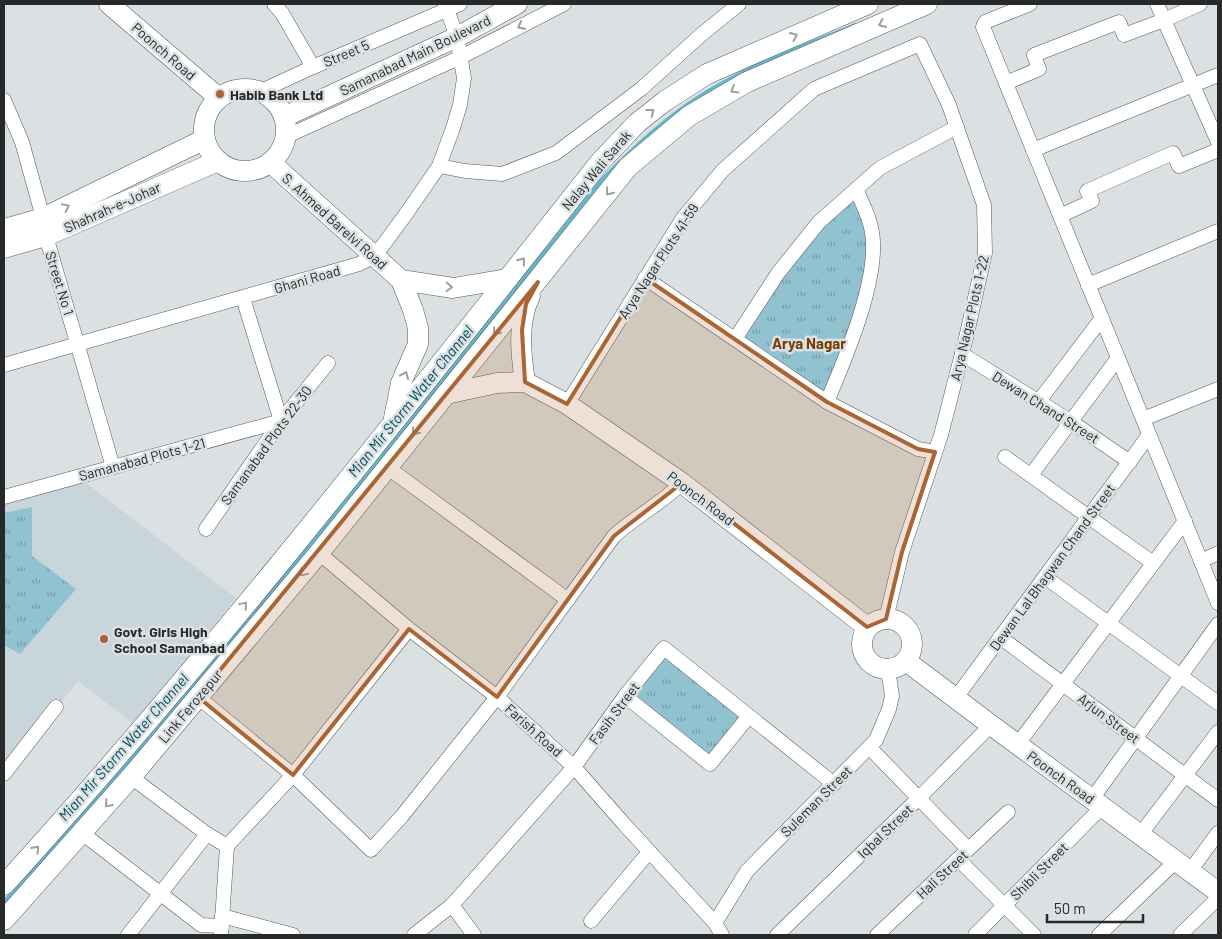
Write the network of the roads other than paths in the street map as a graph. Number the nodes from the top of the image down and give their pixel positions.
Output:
1 (109, 4) edge
2 (274, 4) edge
3 (497, 4) edge
4 (518, 4) edge
5 (564, 4) edge
6 (739, 4) edge
7 (868, 4) edge
8 (927, 4) edge
9 (1030, 4) edge
10 (1157, 4) edge
11 (1200, 4) edge
12 (453, 16) edge
13 (1164, 20) junction
14 (920, 44) joint
15 (460, 56) junction
16 (313, 67) junction
17 (1218, 75) edge
18 (1006, 83) junction
19 (1193, 85) junction
20 (261, 91) junction
21 (219, 98) junction
22 (4, 100) edge
23 (283, 120) junction
24 (957, 127) junction
25 (205, 139) junction
26 (1218, 142) edge
27 (1033, 150) junction
28 (1218, 150) edge
29 (218, 161) junction
30 (270, 162) junction
31 (439, 166) junction
32 (856, 189) junction
33 (1060, 216) junction
34 (44, 227) junction
35 (4, 229) edge
36 (1218, 231) edge
37 (4, 248) edge
38 (375, 256) junction
39 (645, 278) junction
40 (401, 280) junction
41 (507, 280) junction
42 (538, 282) junction
43 (1088, 285) junction
44 (243, 298) junction
45 (1102, 318) junction
46 (735, 339) junction
47 (77, 343) junction
48 (962, 354) junction
49 (1118, 358) junction
50 (328, 363) dead end
51 (4, 365) edge
52 (525, 382) junction
53 (1218, 389) edge
54 (446, 394) junction
55 (1038, 401) junction
56 (827, 402) junction
57 (567, 404) junction
58 (1143, 419) junction
59 (281, 421) junction
60 (1070, 421) junction
61 (393, 422) junction
62 (1149, 435) junction
63 (934, 452) junction
64 (1005, 457) dead end
65 (1130, 462) junction
66 (113, 467) junction
67 (387, 467) junction
68 (1031, 475) junction
69 (682, 482) junction
70 (4, 497) edge
71 (1089, 517) junction
72 (1184, 521) junction
73 (206, 529) dead end
74 (319, 554) junction
75 (1218, 554) edge
76 (1201, 560) junction
77 (1153, 563) junction
78 (1044, 577) junction
79 (568, 600) junction
80 (1218, 603) edge
81 (886, 618) junction
82 (1108, 623) junction
83 (1218, 624) edge
84 (868, 628) junction
85 (409, 629) junction
86 (1000, 637) junction
87 (906, 661) junction
88 (888, 669) junction
89 (1181, 676) junction
90 (1063, 684) junction
91 (625, 696) junction
92 (496, 697) junction
93 (198, 698) junction
94 (955, 699) junction
95 (1218, 703) edge
96 (56, 707) dead end
97 (749, 716) junction
98 (991, 725) junction
99 (1218, 732) edge
100 (1136, 738) junction
101 (1017, 745) junction
102 (869, 747) junction
103 (124, 750) junction
104 (574, 767) junction
105 (136, 772) junction
106 (4, 774) edge
107 (293, 775) junction
108 (1185, 775) junction
109 (834, 784) junction
110 (919, 798) junction
111 (1218, 800) edge
112 (1097, 803) junction
113 (1008, 812) dead end
114 (1218, 832) edge
115 (82, 833) junction
116 (207, 834) junction
117 (1140, 835) junction
118 (227, 846) junction
119 (968, 849) junction
120 (649, 852) junction
121 (958, 859) junction
122 (1183, 866) junction
123 (4, 885) edge
124 (1218, 892) edge
125 (161, 894) junction
126 (1218, 898) edge
127 (452, 905) junction
128 (1004, 906) junction
129 (4, 920) edge
130 (591, 921) dead end
131 (222, 926) edge
132 (718, 929) edge
133 (128, 935) edge
134 (293, 935) edge
135 (414, 935) edge
136 (474, 935) edge
137 (777, 935) edge
138 (877, 935) edge
139 (975, 935) edge
140 (1034, 935) edge
141 (1099, 935) edge
142 (1180, 935) edge

1 - 21 main road, Poonch Road
2 - 16 street, Street 5
3 - 12 main road, Samanabad Main Boulevard
4 - 12 main road, Samanabad Main Boulevard
5 -> 15 street
6 - 31 street
41 -> 7 main road, Nalay Wali Sarak
8 -> 42 main road, Nalay Wali Sarak
9 - 18 street
10 - 13 street
11 - 13 street
12 - 15 street
12 - 16 street, Street 5
12 - 23 main road, Samanabad Main Boulevard
13 - 18 street
13 - 19 street
14 - 24 street, Arya Nagar Plots 1-22
14 - 39 street, Arya Nagar Plots 41-59
15 - 23 street
15 - 31 street
16 - 20 street
17 - 19 street
18 - 27 street
19 - 26 street
19 - 27 street
20 - 21 main road
20 - 23 main road
21 - 25 main road
22 - 34 street, Street No 1
23 - 30 main road
24 - 32 street
24 - 48 street, Arya Nagar Plots 1-22
25 - 29 main road
34 -> 25 main road, Shahrah-e-Johar
27 - 33 street
28 - 33 street
29 - 30 main road
29 - 34 main road, Shahrah-e-Johar
30 - 38 main road, S. Ahmed Barelvi Road
31 - 38 street
32 - 46 street
32 - 56 street
33 - 43 street
34 - 35 main road, Shahrah-e-Johar
34 - 37 main road, Shahrah-e-Johar
34 - 47 street, Street No 1
36 - 43 street
38 - 40 main road, S. Ahmed Barelvi Road
38 - 44 street, Ghani Road
39 - 46 street
39 - 57 street, Arya Nagar Plots 41-59
40 -> 41 main road
61 -> 40 main road, S. Ahmed Barelvi Road
41 - 61 main road, Nalay Wali Sarak
42 - 52 main road
42 -> 54 main road, Nalay Wali Sarak
43 - 45 street
44 - 47 street, Ghani Road
44 - 59 street
45 - 49 street
45 - 55 street
46 - 56 street
47 - 51 street, Ghani Road
47 - 66 street, Street No 1
48 - 55 street, Dewan Chand Street
48 - 63 street, Arya Nagar Plots 1-22
49 - 58 street
49 - 60 street
50 - 59 street, Samanabad Plots 22-30
52 - 54 main road, Poonch Road
52 - 57 main road, Poonch Road
53 - 58 street
54 -> 67 main road, Link Ferozepur
55 - 60 street, Dewan Chand Street
56 - 63 street
57 - 69 main road, Poonch Road
58 - 62 street
59 - 66 street, Samanabad Plots 1-21
59 - 73 street, Samanabad Plots 22-30
60 - 65 street, Dewan Chand Street
60 - 68 street
103 -> 61 main road, Link Ferozepur
62 - 65 street, Dewan Lal Bhagwan Chand Street
62 - 72 street
63 - 81 street, Arya Nagar Plots 1-22
64 - 68 street
65 - 71 street, Dewan Lal Bhagwan Chand Street
66 - 70 street, Samanabad Plots 1-21
67 - 74 main road, Link Ferozepur
67 - 79 street
68 - 71 street
69 - 79 street
69 - 84 main road, Poonch Road
71 - 77 street
71 - 78 street, Dewan Lal Bhagwan Chand Street
72 - 76 street
72 - 77 street
74 - 85 street, Farish Road
74 -> 93 main road, Link Ferozepur
75 - 76 street
76 - 80 street
77 - 82 street
78 - 82 street
78 - 86 street, Dewan Lal Bhagwan Chand Street
79 - 92 street
81 - 84 main road
81 - 87 main road
82 - 89 street
82 - 90 street
83 - 89 street, Shibli Street
84 - 88 main road
85 - 92 street, Farish Road
85 - 107 street
86 - 90 street, Arjun Street
86 - 94 street, Dewan Lal Bhagwan Chand Street
87 - 88 main road
87 - 94 main road, Poonch Road
88 - 102 street, Suleman Street
89 - 95 street
89 - 100 street, Shibli Street
90 - 100 street, Arjun Street
90 - 101 street
91 - 97 street, Fasih Street
91 - 97 street
91 - 104 street, Fasih Street
92 - 104 street, Farish Road
92 - 107 street
93 - 105 main road, Link Ferozepur
93 - 107 street
94 - 98 main road, Poonch Road
96 - 106 street
97 - 109 street, Fasih Street
98 - 101 main road, Poonch Road
98 - 110 street, Iqbal Street
99 - 108 street
100 - 108 street, Arjun Street
100 - 112 street, Shibli Street
101 - 112 main road, Poonch Road
102 - 109 street, Suleman Street
102 - 110 street
103 - 105 main road
123 -> 103 main road, Link Ferozepur
104 - 120 street, Farish Road
104 - 127 street, Fasih Street
105 -> 115 main road, Link Ferozepur
105 - 116 street
107 - 118 street
108 - 111 street, Arjun Street
108 - 117 street
109 - 132 street, Suleman Street
110 - 119 street
110 - 137 street, Iqbal Street
112 - 117 main road, Poonch Road
112 - 128 street, Shibli Street
113 - 119 street, Hali Street
114 - 122 street
115 - 125 street
115 - 129 main road, Link Ferozepur
116 - 118 street
116 - 125 street
117 - 122 main road, Poonch Road
118 - 131 street
119 - 121 street, Hali Street
120 - 130 street
120 - 132 street, Farish Road
121 - 128 street
121 - 138 street, Hali Street
122 - 124 main road, Poonch Road
122 - 141 street
125 - 131 street
125 - 133 street
126 - 142 street
127 - 135 street, Fasih Street
127 - 136 street
128 - 139 street, Shibli Street
128 - 140 street
131 - 134 street

